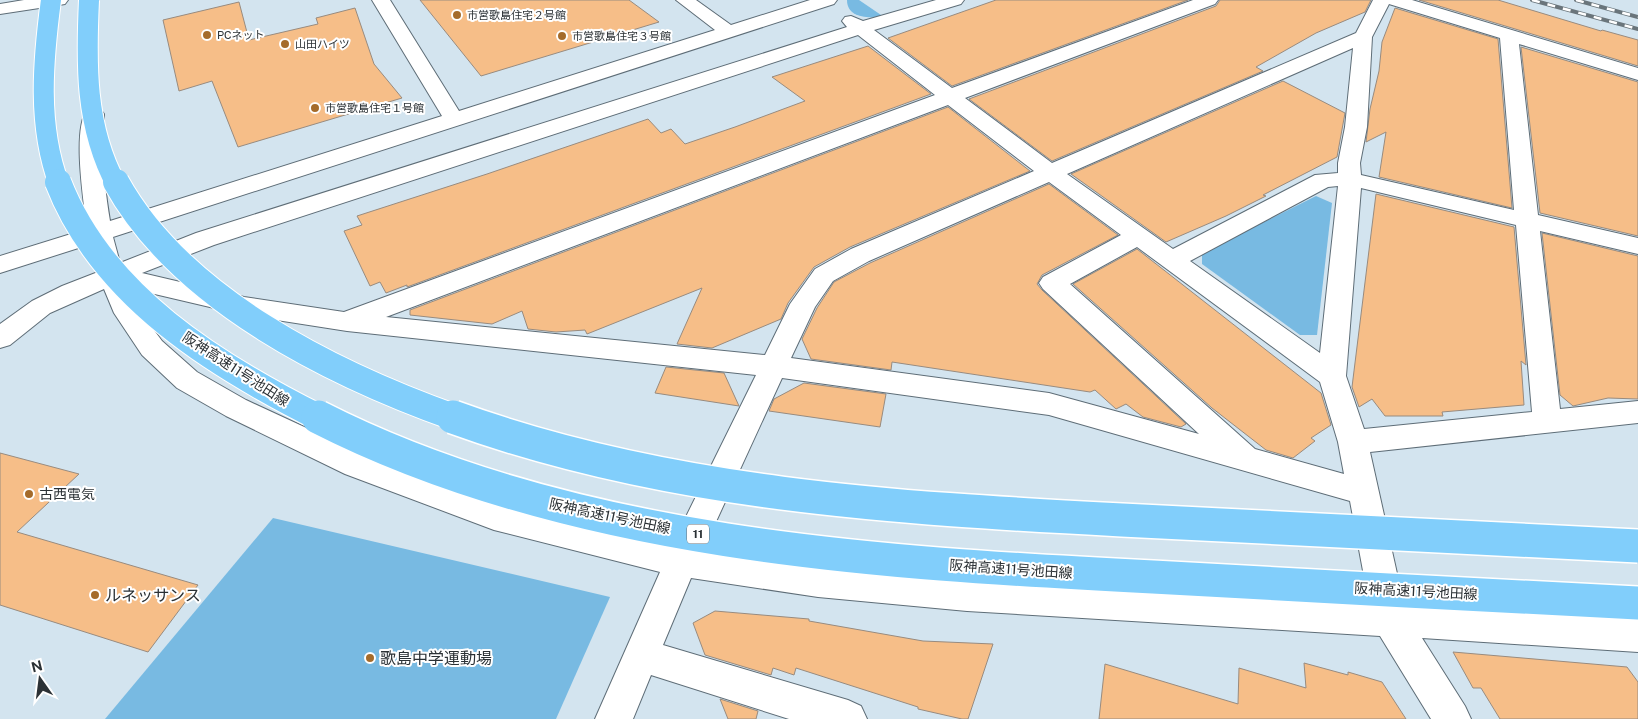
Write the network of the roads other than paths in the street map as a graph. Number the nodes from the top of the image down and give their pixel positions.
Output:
1 (51, 0) edge
2 (59, 0) edge
3 (89, 0) edge
4 (97, 0) edge
5 (381, 0) edge
6 (685, 0) edge
7 (955, 0) edge
8 (1209, 0) edge
9 (1382, 0) edge
10 (1393, 0) edge
11 (825, 1) edge
12 (0, 9) edge
13 (861, 28) junction
14 (729, 32) junction
15 (1509, 36) junction
16 (1363, 38) junction
17 (1638, 74) edge
18 (950, 96) junction
19 (454, 119) junction
20 (1050, 173) junction
21 (1350, 179) junction
22 (1528, 222) junction
23 (100, 232) junction
24 (1139, 236) junction
25 (1638, 246) edge
26 (1173, 260) junction
27 (0, 265) edge
28 (111, 275) junction
29 (347, 322) junction
30 (0, 338) edge
31 (772, 366) junction
32 (1332, 376) junction
33 (1638, 412) edge
34 (1547, 422) junction
35 (1353, 442) junction
36 (1246, 459) junction
37 (1363, 492) junction
38 (1638, 546) edge
39 (681, 562) junction
40 (1638, 603) edge
41 (1390, 620) junction
42 (1638, 635) edge
43 (641, 655) junction
44 (614, 719) edge
45 (848, 719) edge
46 (1452, 719) edge

1 - 40 highway, 阪神高速11号池田線 / 11, bridge
2 - 12 street
3 - 38 highway, bridge
4 - 23 street
5 - 19 street
6 - 14 street
7 - 13 street
8 - 18 street
9 - 16 street
10 - 15 street
11 - 13 street
11 - 14 street
13 - 18 street
13 - 28 street
14 - 19 street
15 - 17 street
15 - 22 street
16 - 20 street
16 - 21 street
18 - 20 street
18 - 29 street
19 - 23 street
20 - 24 street
20 - 31 street
21 - 22 street
21 - 26 street
21 - 32 street
22 - 25 street
22 - 34 street
23 - 27 street
23 - 28 street
24 - 26 street
24 - 36 street
26 - 32 street
28 - 29 street
28 - 30 street
28 - 39 street
29 - 31 street
31 - 36 street
31 - 39 street
32 - 35 street
33 - 34 street
34 - 35 street
35 - 37 street
36 - 37 street
37 - 41 street
39 - 41 street
39 - 43 street
41 - 42 street
41 - 46 street
43 - 44 street
43 - 45 street

